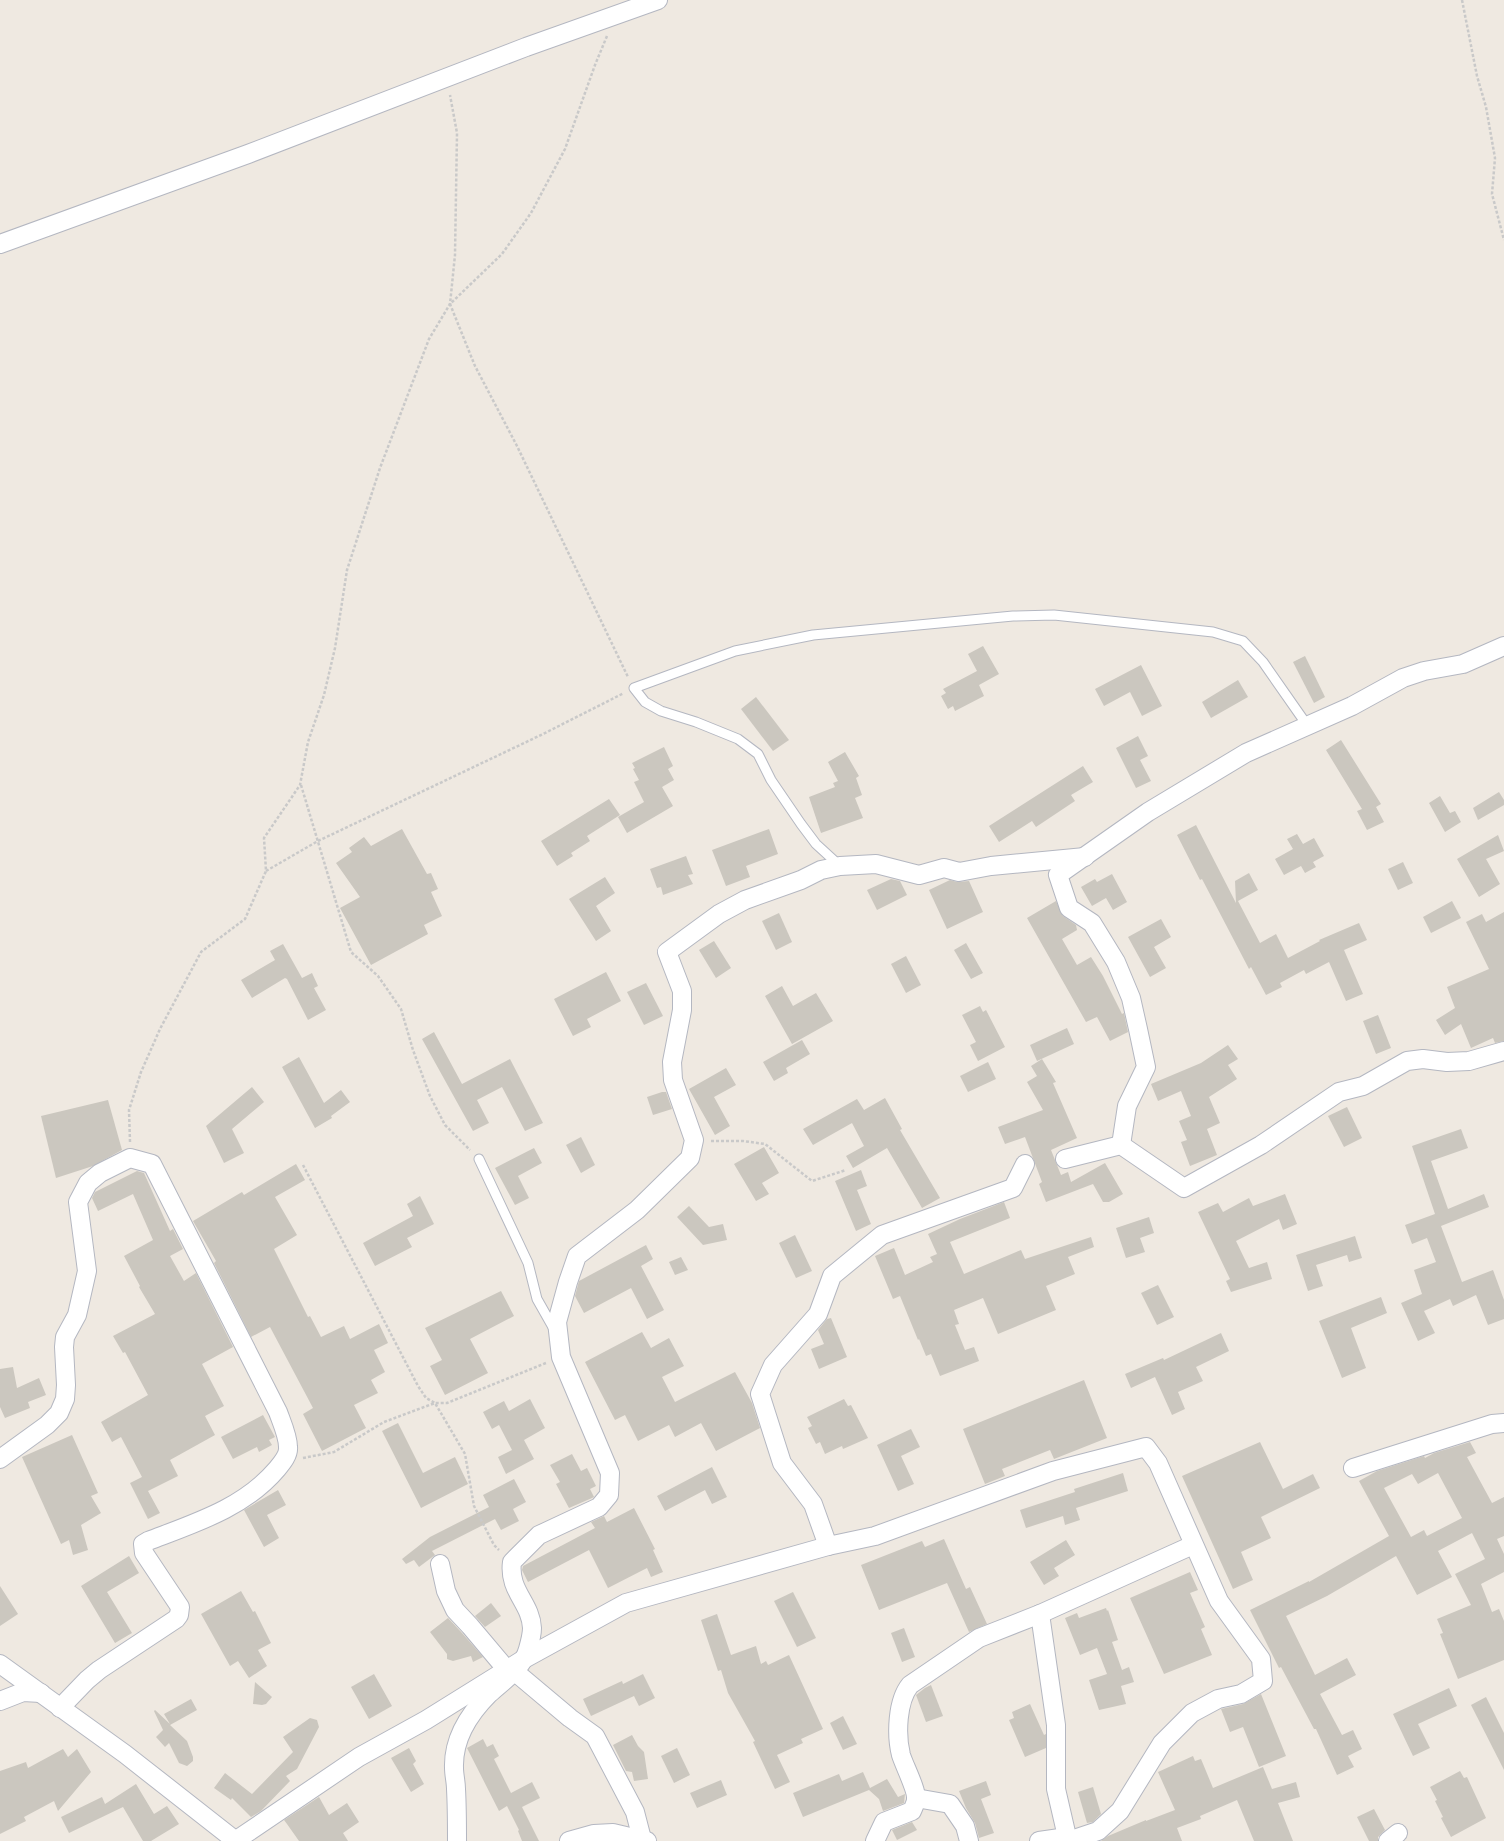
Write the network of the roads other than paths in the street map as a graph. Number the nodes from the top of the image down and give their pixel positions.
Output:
1 (658, 0) edge
2 (0, 244) edge
3 (1504, 646) edge
4 (1307, 725) junction
5 (1085, 857) junction
6 (840, 866) junction
7 (1504, 1051) edge
8 (1121, 1145) junction
9 (479, 1159) road end
10 (1065, 1159) dead end
11 (1025, 1164) dead end
12 (558, 1336) junction
13 (1504, 1424) edge
14 (0, 1459) edge
15 (1353, 1468) dead end
16 (1193, 1545) junction
17 (828, 1546) junction
18 (440, 1564) dead end
19 (1040, 1614) junction
20 (0, 1664) edge
21 (515, 1666) junction
22 (41, 1693) junction
23 (0, 1701) edge
24 (60, 1708) junction
25 (916, 1798) junction
26 (644, 1840) edge
27 (1068, 1840) edge
28 (236, 1841) edge
29 (457, 1841) edge
30 (569, 1841) edge
31 (874, 1841) edge
32 (969, 1841) edge
33 (1039, 1841) edge

1 - 2 street
3 - 4 street
4 - 5 street
4 - 6 lane
5 - 6 street
5 - 8 street
6 - 12 street
7 - 8 street
8 - 10 street
9 - 12 lane
11 - 17 street
12 - 21 street
13 - 15 street
14 - 24 street
16 - 17 street
16 - 19 street
16 - 27 street
17 - 21 street
18 - 21 street
19 - 25 street
19 - 27 street
20 - 22 street
21 - 26 street
21 - 28 street
21 - 29 street
22 - 23 street
22 - 24 street
24 - 28 street
25 - 31 street
25 - 32 street
26 - 30 street
27 - 33 street

